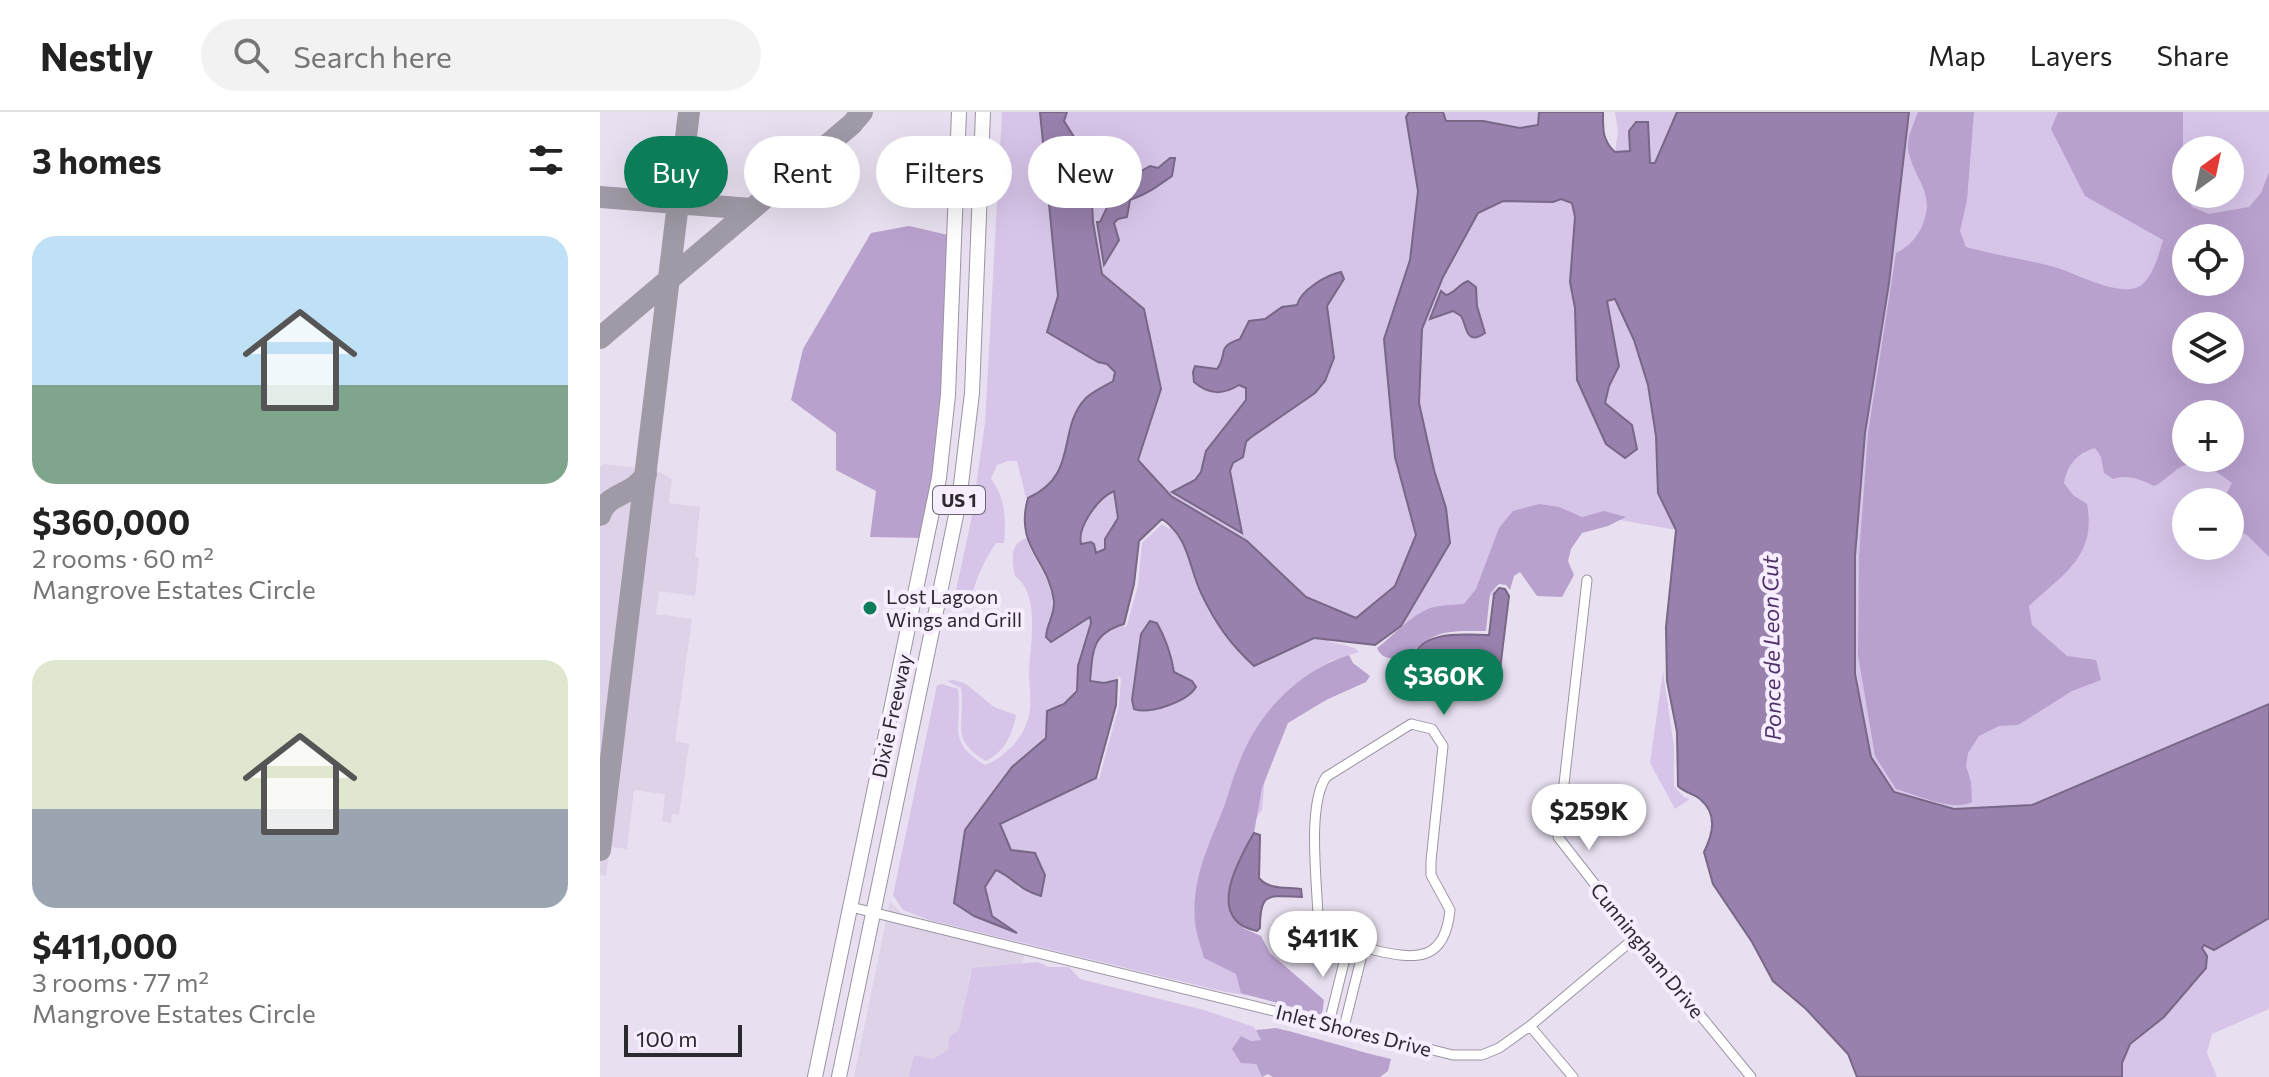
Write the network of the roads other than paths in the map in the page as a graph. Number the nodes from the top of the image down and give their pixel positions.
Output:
1 (959, 112) edge
2 (983, 112) edge
3 (1587, 580) dead end
4 (851, 907) junction
5 (873, 913) junction
6 (1636, 937) junction
7 (1349, 942) junction
8 (1364, 947) junction
9 (1329, 1023) junction
10 (1530, 1026) junction
11 (1344, 1027) junction
12 (815, 1077) edge
13 (839, 1077) edge
14 (1573, 1077) edge
15 (1751, 1077) edge

1 - 4 main road, Dixie Freeway / US 1
2 - 5 main road, Dixie Freeway / US 1
3 - 6 street, Cunningham Drive
4 - 5 street, Inlet Shores Drive
4 - 12 main road, Dixie Freeway / US 1
5 - 9 street, Inlet Shores Drive
5 - 13 main road, Dixie Freeway / US 1
6 - 10 street, Inlet Shores Drive
6 - 15 street, Cunningham Drive
7 - 8 street
7 - 8 street
7 - 9 street
8 - 11 street
9 - 11 street, Inlet Shores Drive
10 - 11 street, Inlet Shores Drive
10 - 14 street

